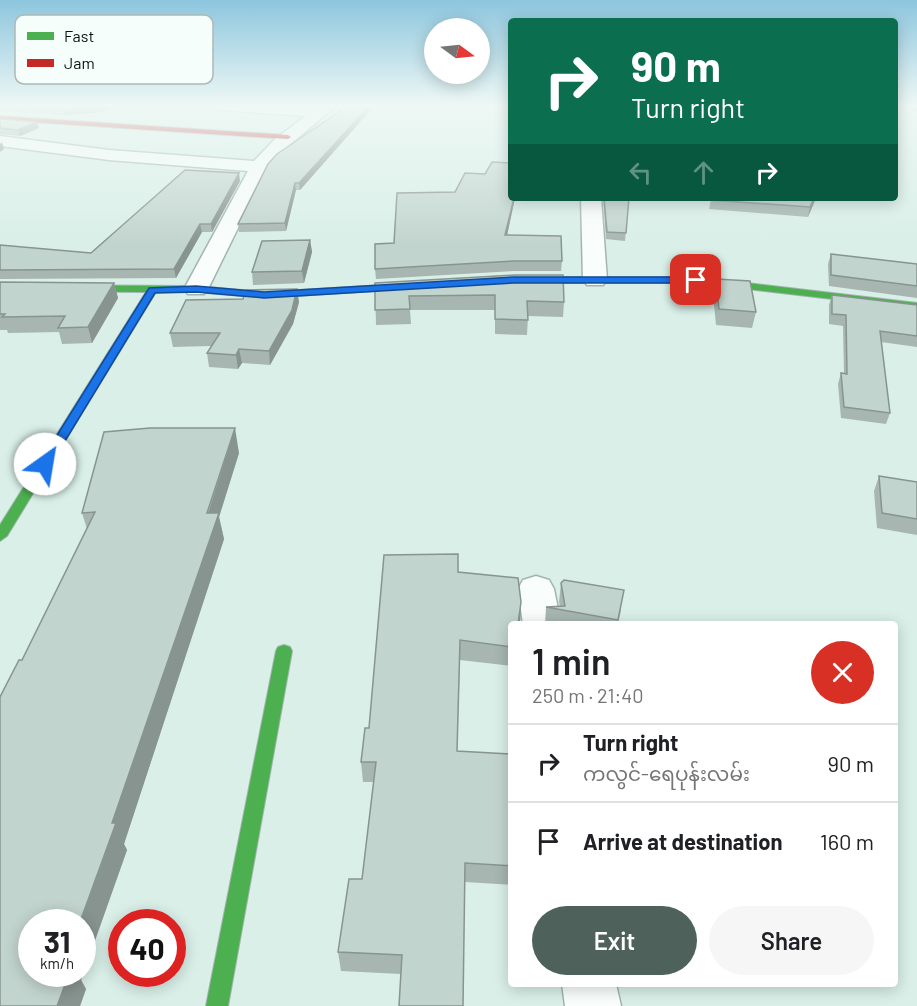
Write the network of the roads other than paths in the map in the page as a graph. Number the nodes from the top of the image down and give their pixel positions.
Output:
1 (85, 152) edge
2 (274, 152) edge
3 (260, 167) junction
4 (591, 201) edge
5 (595, 280) junction
6 (502, 281) edge
7 (431, 285) edge
8 (0, 288) edge
9 (196, 289) junction
10 (152, 290) junction
11 (917, 306) edge
12 (0, 536) edge
13 (284, 651) dead end
14 (590, 987) edge
15 (217, 1006) edge
16 (593, 1006) edge

1 - 3 street
2 - 3 street
3 - 9 street
4 - 5 street
5 - 6 street
5 - 11 street
7 - 9 street
8 - 10 street
9 - 10 street
10 - 12 street
13 - 15 street
14 - 16 street

